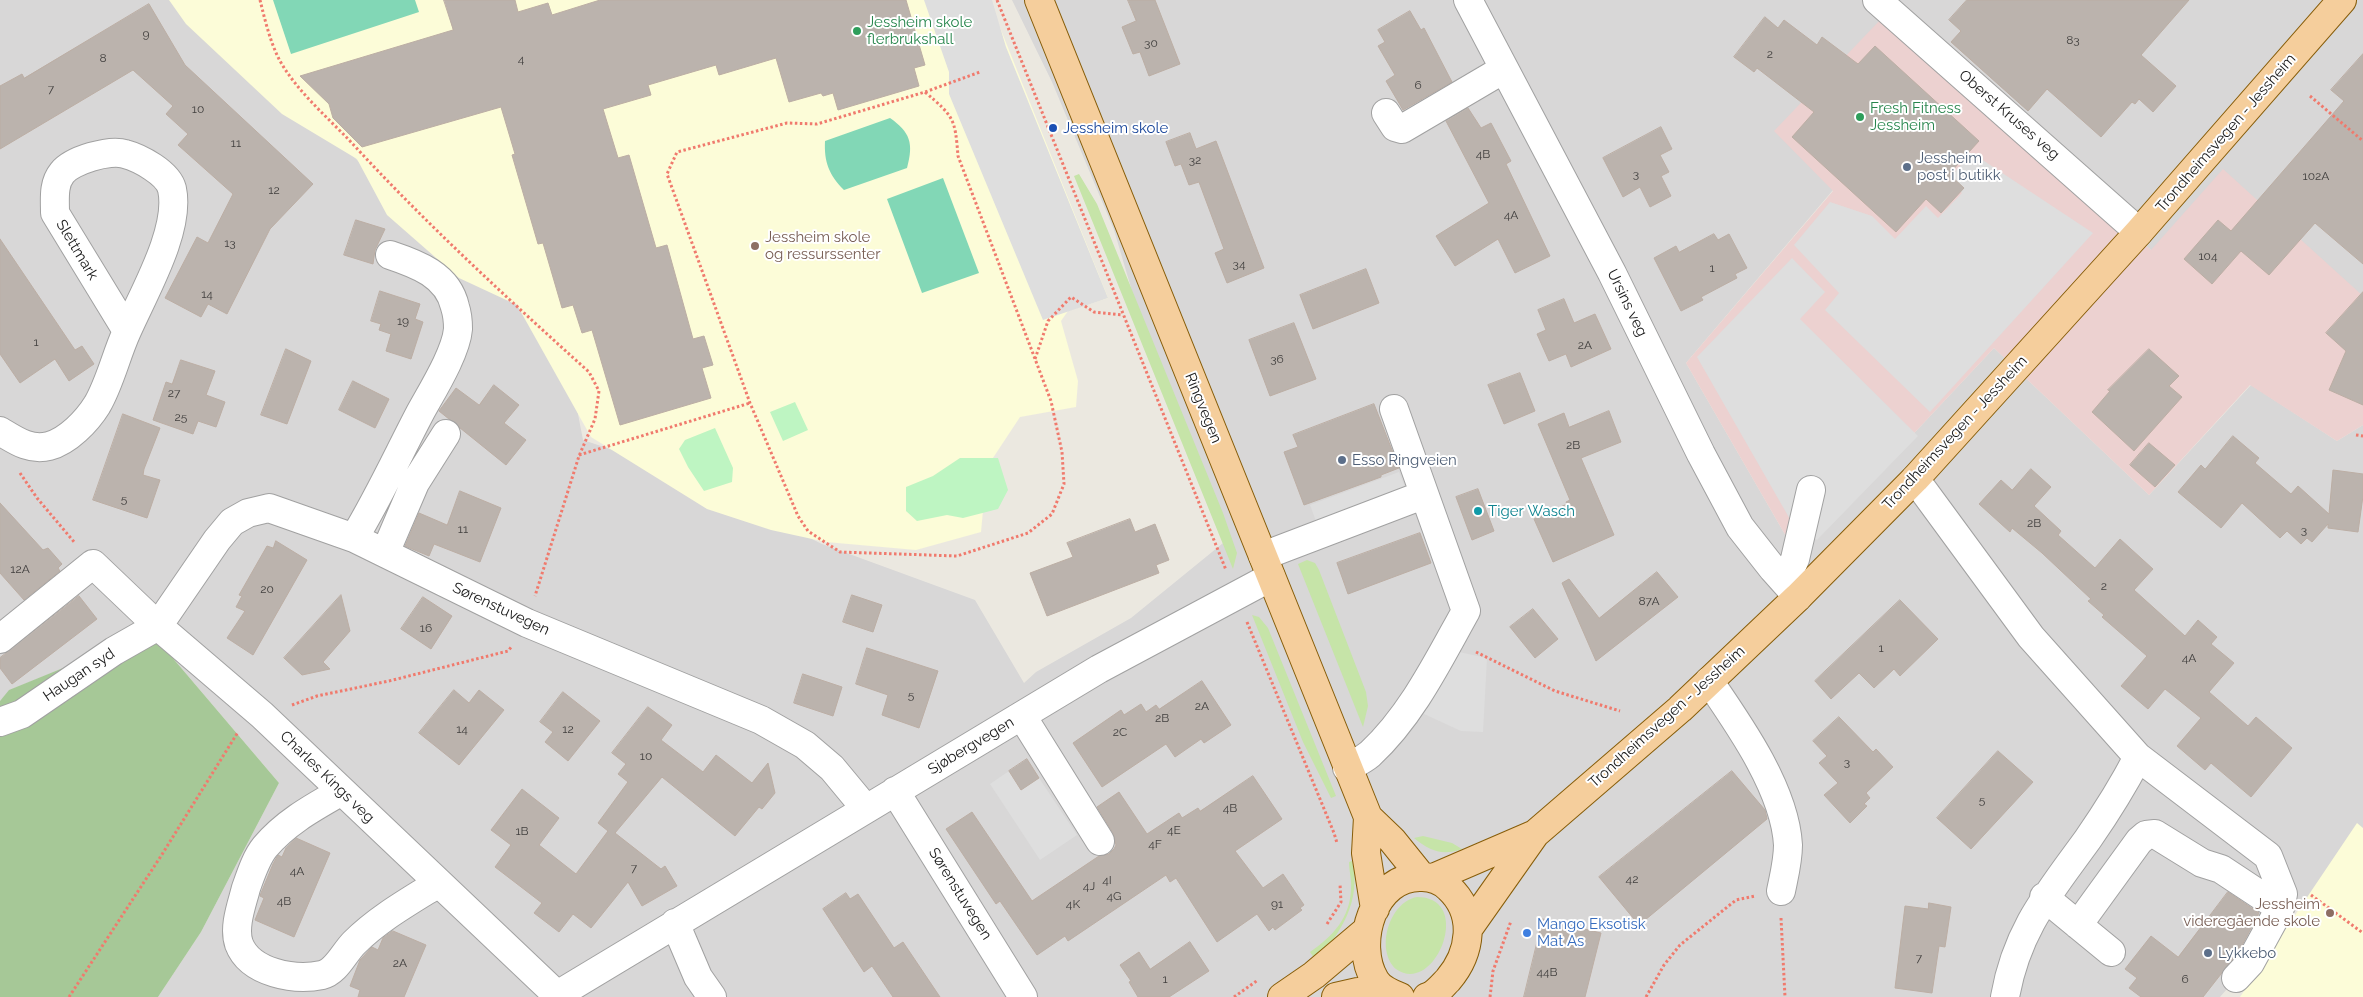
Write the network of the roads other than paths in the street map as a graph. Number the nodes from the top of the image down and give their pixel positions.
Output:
1 (1039, 0) edge
2 (1468, 0) edge
3 (1877, 0) edge
4 (2342, 0) edge
5 (1504, 69) junction
6 (1386, 113) dead end
7 (2139, 232) junction
8 (390, 255) dead end
9 (127, 331) junction
10 (1394, 409) dead end
11 (0, 431) edge
12 (446, 434) dead end
13 (1915, 478) junction
14 (1811, 490) dead end
15 (1424, 495) junction
16 (354, 538) junction
17 (385, 553) junction
18 (1267, 566) junction
19 (1791, 589) junction
20 (158, 626) junction
21 (4, 628) edge
22 (1709, 681) junction
23 (1022, 716) junction
24 (0, 722) edge
25 (2138, 757) junction
26 (1347, 768) junction
27 (342, 790) junction
28 (895, 791) junction
29 (866, 809) junction
30 (1368, 817) junction
31 (1535, 834) junction
32 (1100, 841) dead end
33 (1427, 877) junction
34 (437, 884) junction
35 (1781, 891) road end
36 (2044, 897) junction
37 (2280, 908) junction
38 (1370, 920) junction
39 (675, 923) junction
40 (2078, 924) junction
41 (1468, 929) junction
42 (2111, 952) dead end
43 (2236, 978) dead end
44 (1455, 986) edge
45 (1393, 994) edge
46 (555, 996) edge
47 (712, 997) edge
48 (1023, 997) edge
49 (1282, 997) edge
50 (1336, 997) edge
51 (1427, 997) edge
52 (2005, 997) edge

1 - 18 main road, Ringvegen
2 - 5 street, Ursins veg
3 - 7 street, Oberst Kruses veg
4 - 7 main road, Trondheimsvegen - Jessheim
5 - 6 street
5 - 19 street, Ursins veg
7 - 13 main road, Trondheimsvegen - Jessheim
8 - 16 street
9 - 9 street, Slettmark
9 - 11 street, Slettmark
10 - 15 street
12 - 17 street
13 - 19 main road, Trondheimsvegen - Jessheim
13 - 25 street
14 - 19 street
15 - 18 street, Sjøbergvegen
15 - 26 street
16 - 17 street, Sørenstuvegen
16 - 20 street, Sørenstuvegen
17 - 29 street, Sørenstuvegen
18 - 23 street, Sjøbergvegen
18 - 26 main road, Ringvegen
19 - 22 main road, Trondheimsvegen - Jessheim
20 - 21 street, Charles Kings veg
20 - 24 street, Haugan syd
20 - 27 street, Charles Kings veg
22 - 31 main road, Trondheimsvegen - Jessheim
22 - 35 street
23 - 28 street, Sjøbergvegen
23 - 32 street
25 - 36 street
25 - 37 street
26 - 30 main road, Ringvegen
27 - 34 street, Charles Kings veg
27 - 34 street
28 - 29 street, Sjøbergvegen
28 - 48 street, Sørenstuvegen
29 - 39 street, Sjøbergvegen
30 - 33 main road, Ringvegen
30 - 38 main road, Ringvegen
31 - 33 main road, Trondheimsvegen - Jessheim
31 - 41 main road, Trondheimsvegen - Jessheim
33 - 38 main road, Trondheimsvegen - Jessheim
33 - 41 main road, Ringvegen
34 - 46 street, Charles Kings veg
36 - 40 street
36 - 52 street
37 - 40 street
37 - 43 street
38 - 45 main road, Ringvegen
38 - 49 main road
39 - 46 street, Sjøbergvegen
39 - 47 street
40 - 42 street
41 - 44 main road
44 - 51 main road
45 - 50 main road

